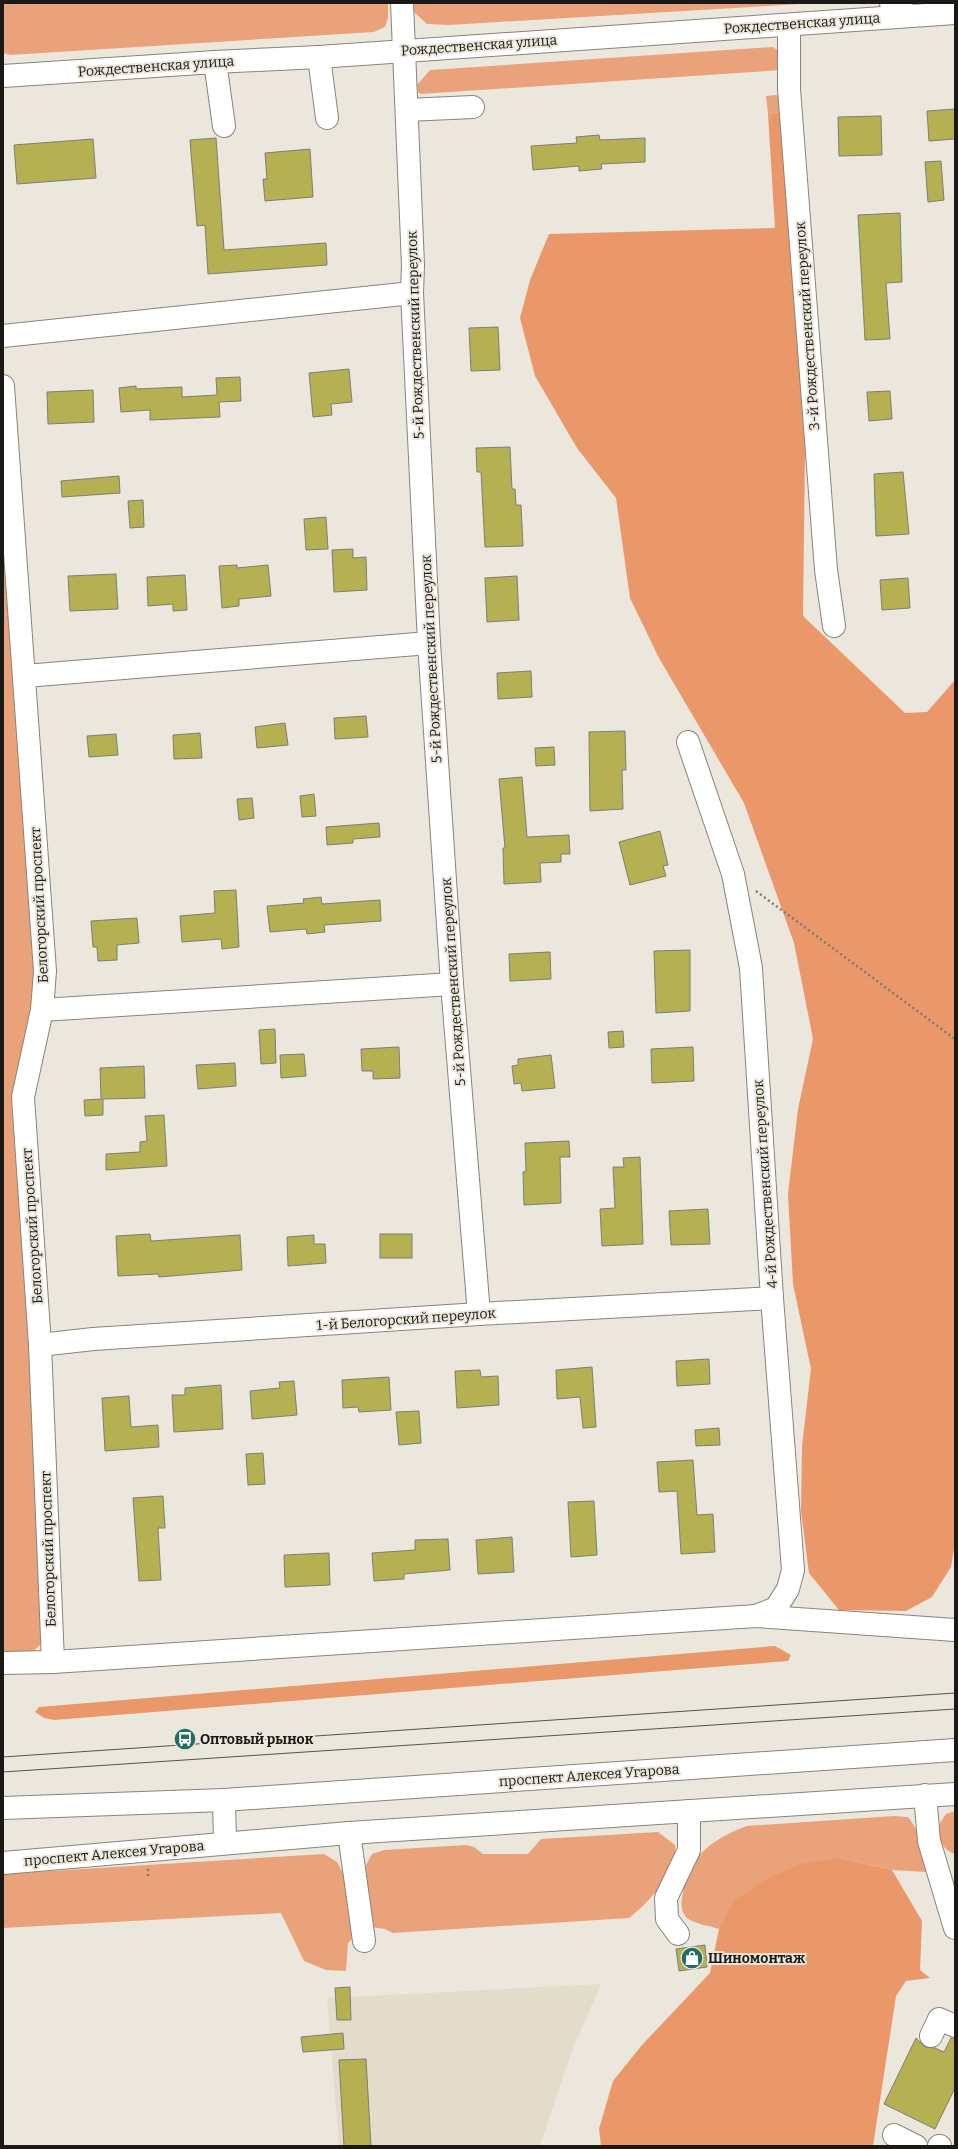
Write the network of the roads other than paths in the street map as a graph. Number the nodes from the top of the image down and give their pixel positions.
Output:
1 (402, 3) edge
2 (892, 3) edge
3 (955, 13) edge
4 (910, 16) junction
5 (789, 25) junction
6 (404, 50) junction
7 (319, 57) junction
8 (215, 62) junction
9 (3, 76) edge
10 (474, 107) dead end
11 (407, 110) junction
12 (327, 118) dead end
13 (224, 126) dead end
14 (412, 293) junction
15 (3, 336) edge
16 (3, 386) edge
17 (834, 626) dead end
18 (429, 643) junction
19 (25, 676) junction
20 (688, 742) dead end
21 (452, 984) junction
22 (42, 1010) junction
23 (772, 1298) junction
24 (479, 1314) junction
25 (40, 1345) junction
26 (756, 1616) junction
27 (955, 1630) edge
28 (53, 1662) junction
29 (3, 1663) edge
30 (955, 1750) edge
31 (955, 1794) edge
32 (925, 1795) junction
33 (224, 1800) junction
34 (3, 1808) edge
35 (689, 1811) junction
36 (350, 1833) junction
37 (225, 1842) junction
38 (3, 1862) edge
39 (955, 1928) edge
40 (678, 1934) dead end
41 (364, 1941) dead end
42 (955, 2026) edge
43 (931, 2036) dead end
44 (894, 2135) dead end
45 (916, 2146) edge

1 - 6 street, 5-й Рождественский переулок
2 - 4 street
3 - 4 street, Рождественская улица
4 - 5 street, Рождественская улица
5 - 6 street, Рождественская улица
5 - 17 street, 3-й Рождественский переулок
6 - 7 street, Рождественская улица
6 - 11 street, 5-й Рождественский переулок
7 - 8 street, Рождественская улица
7 - 12 street
8 - 9 street, Рождественская улица
8 - 13 street
10 - 11 street
11 - 14 street, 5-й Рождественский переулок
14 - 15 street
14 - 18 street, 5-й Рождественский переулок
16 - 19 street, Белогорский проспект
18 - 19 street
18 - 21 street, 5-й Рождественский переулок
19 - 22 street, Белогорский проспект
20 - 23 street, 4-й Рождественский переулок
21 - 22 street
21 - 24 street, 5-й Рождественский переулок
22 - 25 street, Белогорский проспект
23 - 24 street, 1-й Белогорский переулок
23 - 26 street, 4-й Рождественский переулок
24 - 25 street, 1-й Белогорский переулок
25 - 28 street, Белогорский проспект
26 - 27 street
26 - 28 street
28 - 29 street
30 - 33 street, проспект Алексея Угарова
31 - 32 street, проспект Алексея Угарова
32 - 35 street, проспект Алексея Угарова
32 - 39 street
33 - 34 street, проспект Алексея Угарова
33 - 37 street
35 - 36 street, проспект Алексея Угарова
35 - 40 street
36 - 37 street, проспект Алексея Угарова
36 - 41 street
37 - 38 street, проспект Алексея Угарова
42 - 43 street
44 - 45 street

